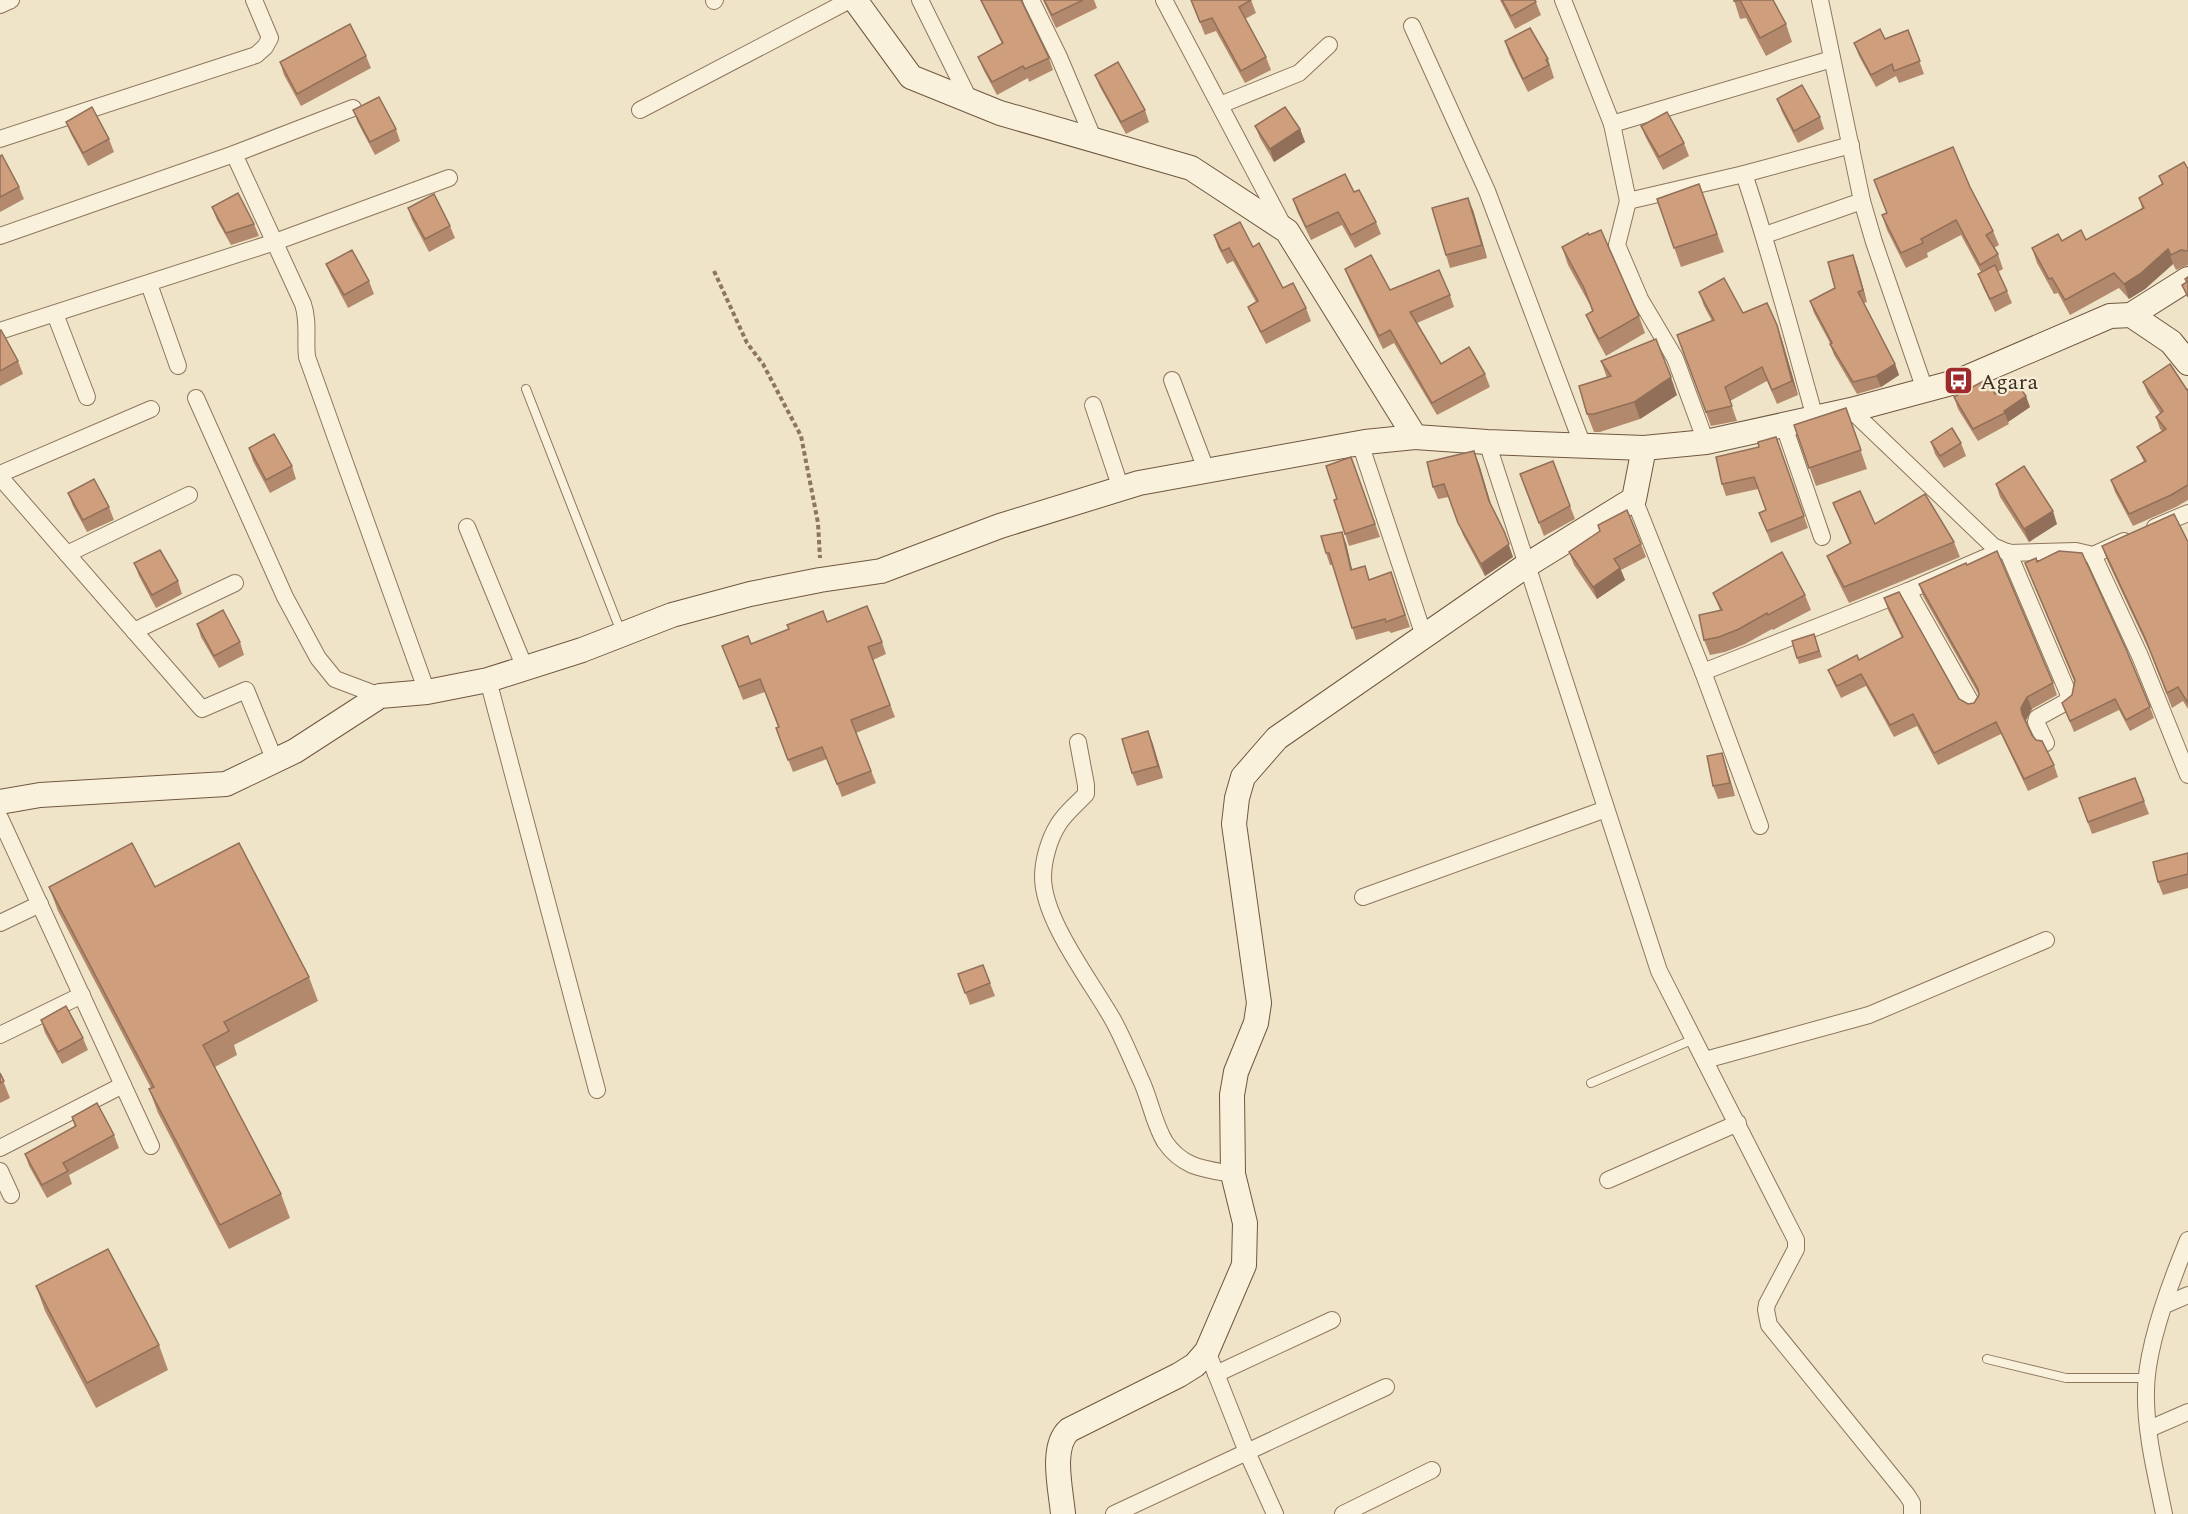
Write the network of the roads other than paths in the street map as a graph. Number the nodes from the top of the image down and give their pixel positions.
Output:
1 (11, 0) edge
2 (254, 0) edge
3 (850, 0) edge
4 (855, 0) edge
5 (920, 0) edge
6 (1031, 0) edge
7 (1164, 0) edge
8 (1563, 0) edge
9 (1820, 0) edge
10 (0, 5) edge
11 (1412, 26) dead end
12 (1329, 45) dead end
13 (1832, 59) junction
14 (970, 101) junction
15 (1220, 105) junction
16 (352, 108) edge
17 (640, 110) dead end
18 (1612, 124) junction
19 (0, 139) edge
20 (1094, 140) junction
21 (1851, 145) junction
22 (234, 154) junction
23 (1744, 174) junction
24 (449, 178) dead end
25 (1628, 201) junction
26 (1862, 201) junction
27 (1287, 231) junction
28 (1765, 235) junction
29 (0, 236) edge
30 (275, 242) junction
31 (2188, 279) edge
32 (149, 284) junction
33 (55, 314) junction
34 (2132, 315) junction
35 (0, 331) edge
36 (2188, 363) edge
37 (178, 366) dead end
38 (1173, 380) dead end
39 (526, 389) dead end
40 (1925, 390) junction
41 (87, 397) dead end
42 (196, 398) dead end
43 (1093, 405) dead end
44 (151, 409) dead end
45 (1851, 410) junction
46 (1815, 418) junction
47 (1784, 426) junction
48 (1415, 437) junction
49 (1487, 442) junction
50 (1707, 442) junction
51 (1360, 443) junction
52 (1583, 446) junction
53 (1644, 448) junction
54 (1207, 472) junction
55 (0, 476) edge
56 (1121, 489) junction
57 (189, 495) dead end
58 (1634, 499) junction
59 (2188, 513) edge
60 (467, 527) dead end
61 (1822, 537) dead end
62 (2005, 551) junction
63 (67, 554) junction
64 (2093, 555) junction
65 (1527, 565) junction
66 (235, 583) dead end
67 (1908, 591) junction
68 (134, 631) junction
69 (622, 635) junction
70 (1424, 636) junction
71 (525, 668) junction
72 (1703, 672) junction
73 (488, 680) junction
74 (427, 692) junction
75 (380, 696) junction
76 (1974, 706) edge
77 (1078, 742) dead end
78 (2046, 743) edge
79 (275, 761) junction
80 (2188, 775) edge
81 (0, 802) edge
82 (1606, 809) junction
83 (0, 818) edge
84 (1760, 826) dead end
85 (1363, 897) dead end
86 (40, 904) junction
87 (0, 923) edge
88 (2046, 940) dead end
89 (82, 995) junction
90 (0, 1035) edge
91 (1694, 1039) junction
92 (1705, 1060) junction
93 (1591, 1083) dead end
94 (123, 1085) junction
95 (597, 1090) dead end
96 (1738, 1123) junction
97 (151, 1146) dead end
98 (0, 1148) edge
99 (0, 1171) edge
100 (1233, 1174) junction
101 (1608, 1180) dead end
102 (11, 1196) dead end
103 (2188, 1240) edge
104 (2188, 1295) edge
105 (2165, 1305) junction
106 (1332, 1320) dead end
107 (1207, 1350) junction
108 (1987, 1359) dead end
109 (1216, 1374) junction
110 (2146, 1378) junction
111 (1386, 1387) dead end
112 (2188, 1412) edge
113 (2148, 1429) junction
114 (1247, 1452) junction
115 (1432, 1470) dead end
116 (1063, 1514) edge
117 (1114, 1514) edge
118 (1275, 1514) edge
119 (1343, 1514) edge
120 (1912, 1514) edge
121 (2164, 1514) edge

1 - 10 street
2 - 19 street
3 - 17 street
4 - 14 street
5 - 14 street
6 - 20 street
7 - 15 street
8 - 18 street
9 - 13 street
11 - 52 street
12 - 15 street
13 - 18 street
13 - 21 street
14 - 20 street
15 - 27 street
16 - 22 street
18 - 25 street
20 - 27 street
21 - 23 street
21 - 26 street
22 - 29 street
22 - 30 street
23 - 25 street
23 - 28 street
24 - 30 street
25 - 50 street
26 - 28 street
26 - 40 street
27 - 48 street
28 - 46 street
30 - 32 street
30 - 74 street
31 - 34 street
32 - 33 street
32 - 37 street
33 - 35 street
33 - 41 street
34 - 36 street
34 - 40 street
38 - 54 street
39 - 69 lane
40 - 45 street
42 - 75 street
43 - 56 street
44 - 55 street
45 - 46 street
45 - 62 street
46 - 47 street
47 - 50 street
47 - 61 street
48 - 49 street
48 - 51 street
49 - 52 street
49 - 65 street
50 - 53 street
51 - 54 street
51 - 70 street
52 - 53 street
53 - 58 street
54 - 56 street
55 - 63 street
56 - 69 street
57 - 63 street
58 - 65 street
58 - 72 street
59 - 64 street
60 - 71 street
62 - 64 street
62 - 67 street
62 - 78 street
63 - 68 street
64 - 80 street
65 - 70 street
65 - 82 street
66 - 68 street
67 - 72 street
67 - 76 street
68 - 79 street
69 - 71 street
70 - 100 street
71 - 73 street
72 - 84 street
73 - 74 street
73 - 95 street
74 - 75 street
75 - 79 street
77 - 100 street
79 - 81 street
82 - 85 street
82 - 91 street
83 - 86 street
86 - 87 street
86 - 89 street
88 - 92 street
89 - 90 street
89 - 94 street
91 - 92 street
91 - 93 lane
92 - 96 street
94 - 97 street
94 - 98 street
96 - 101 street
96 - 120 street
99 - 102 street
100 - 107 street
103 - 105 street
104 - 105 street
105 - 110 street
106 - 109 street
107 - 109 street
107 - 116 street
108 - 110 lane
109 - 114 street
110 - 113 street
111 - 114 street
112 - 113 street
113 - 121 street
114 - 117 street
114 - 118 street
115 - 119 street

